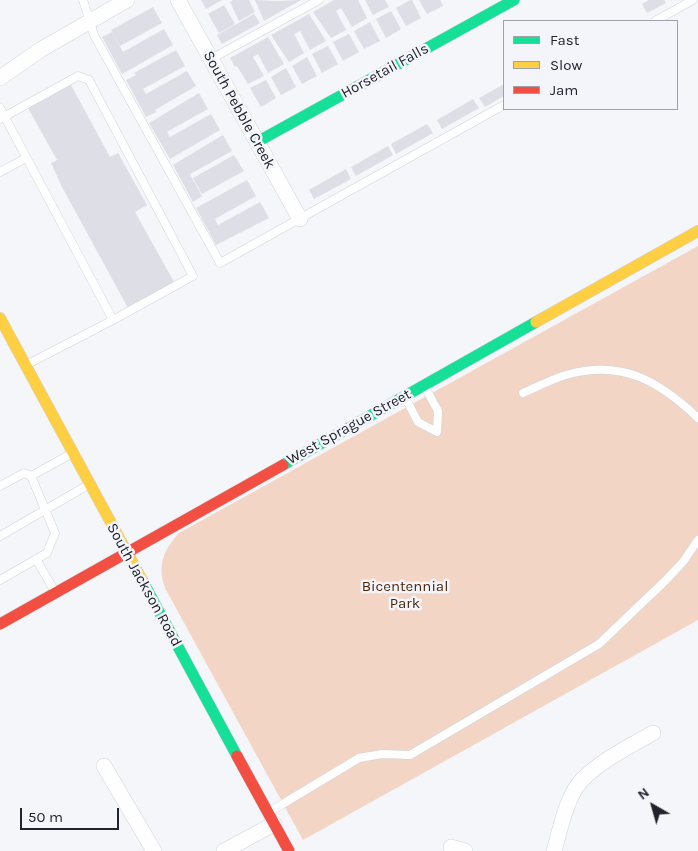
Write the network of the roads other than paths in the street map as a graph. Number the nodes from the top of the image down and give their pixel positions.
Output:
1 (83, 0) edge
2 (127, 0) edge
3 (178, 0) edge
4 (319, 0) edge
5 (514, 0) edge
6 (693, 0) edge
7 (90, 20) junction
8 (657, 20) edge
9 (211, 59) junction
10 (0, 78) edge
11 (503, 106) edge
12 (0, 108) edge
13 (2, 118) edge
14 (257, 142) junction
15 (26, 158) junction
16 (1, 170) edge
17 (300, 219) junction
18 (698, 231) edge
19 (0, 318) edge
20 (113, 320) junction
21 (26, 365) junction
22 (424, 384) junction
23 (523, 393) dead end
24 (404, 396) junction
25 (698, 418) edge
26 (73, 453) junction
27 (31, 476) junction
28 (90, 484) junction
29 (0, 486) edge
30 (44, 511) junction
31 (0, 536) edge
32 (698, 540) edge
33 (126, 552) junction
34 (36, 559) junction
35 (0, 580) edge
36 (56, 593) junction
37 (1, 621) edge
38 (652, 733) dead end
39 (104, 766) dead end
40 (271, 819) junction
41 (154, 851) edge
42 (224, 851) edge
43 (289, 851) edge
44 (554, 851) edge

1 - 7 lane
2 - 7 street
3 - 9 street, South Pebble Creek
4 - 9 lane
5 - 14 street, Horsetail Falls
6 - 8 lane
7 - 10 street
7 - 17 lane
9 - 14 street, South Pebble Creek
11 - 17 lane
12 - 13 lane
13 - 15 lane
13 - 20 lane
14 - 17 street, South Pebble Creek
15 - 16 lane
15 - 20 lane
18 - 22 street, West Sprague Street
19 - 21 street, South Jackson Road
20 - 21 lane
21 - 26 street, South Jackson Road
22 - 24 street, West Sprague Street
22 - 24 lane
23 - 25 lane
24 - 33 street, West Sprague Street
26 - 27 lane
26 - 28 street, South Jackson Road
27 - 29 lane
27 - 30 lane
28 - 30 lane
28 - 33 street, South Jackson Road
30 - 31 lane
30 - 34 lane
32 - 40 lane
33 - 36 street, West Sprague Street
33 - 40 street, South Jackson Road
34 - 35 lane
34 - 36 lane
36 - 37 street, West Sprague Street
38 - 44 street
39 - 41 street
40 - 42 street
40 - 43 street, South Jackson Road

